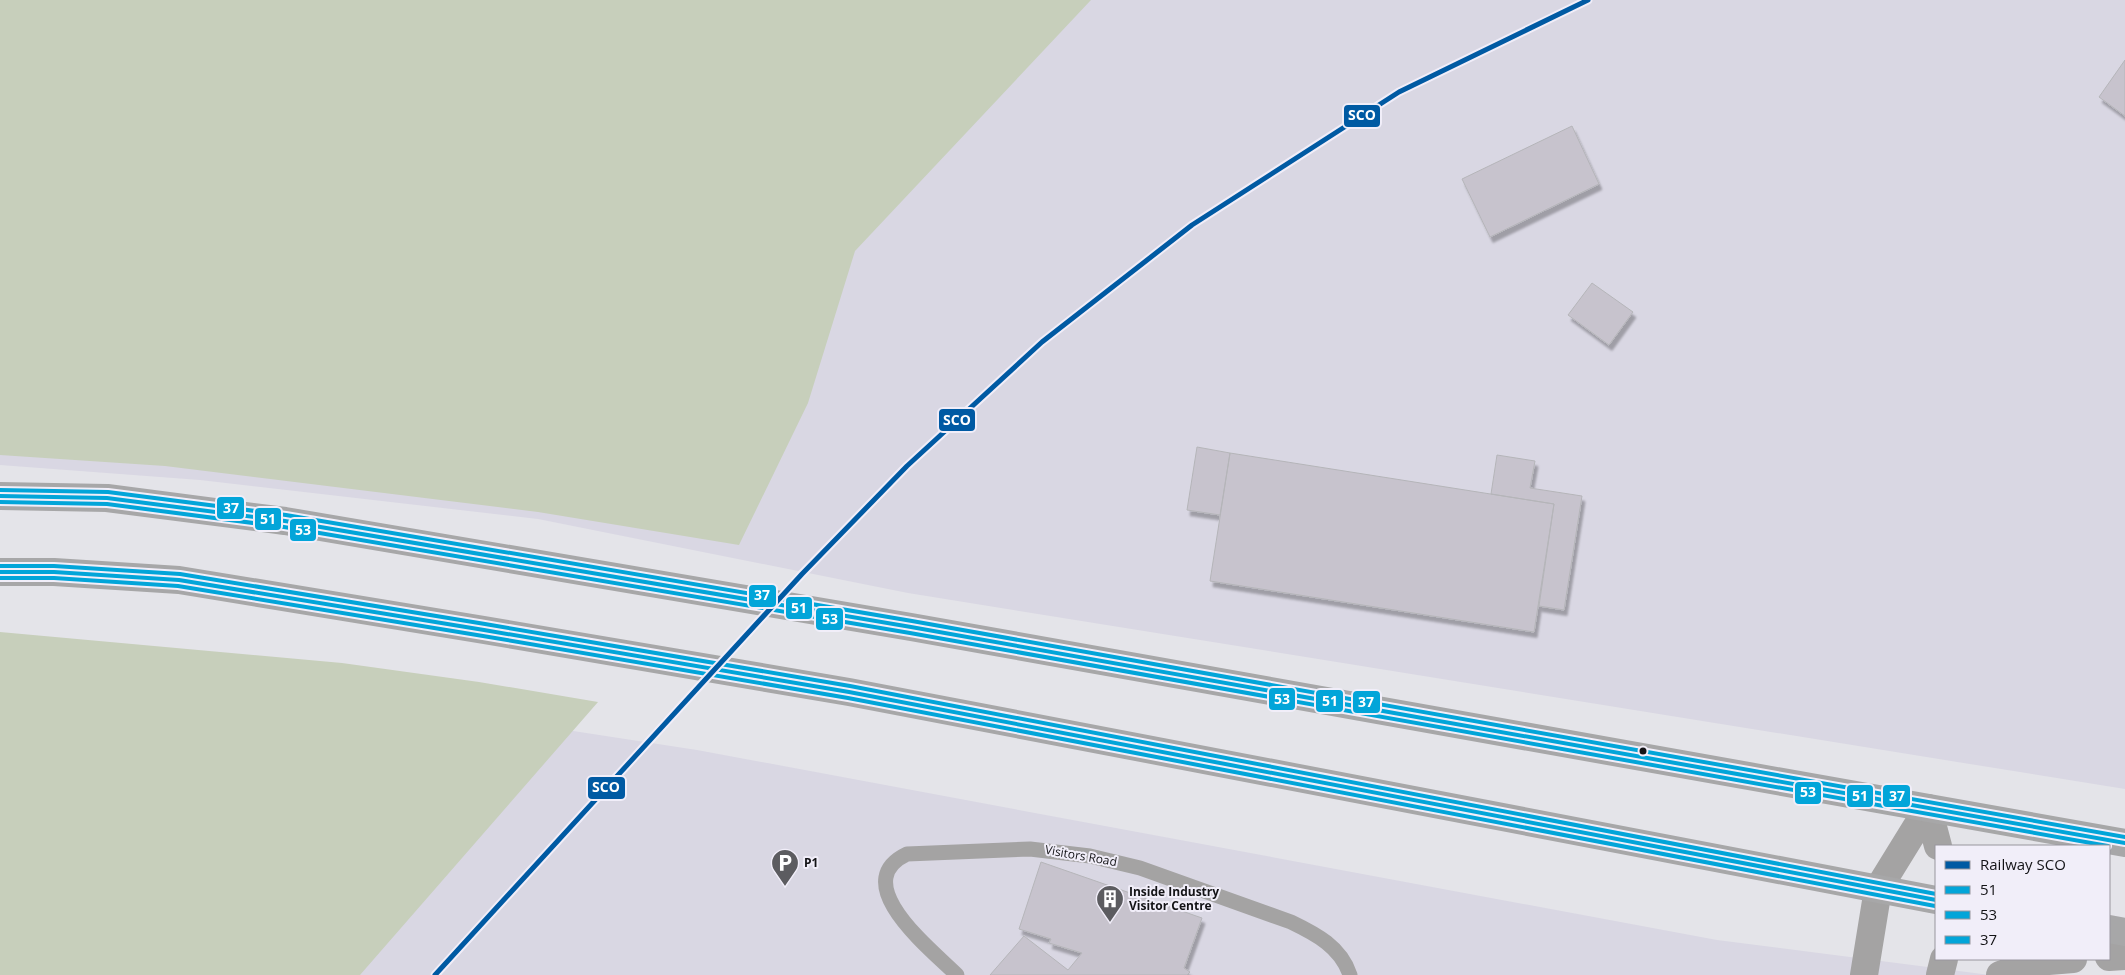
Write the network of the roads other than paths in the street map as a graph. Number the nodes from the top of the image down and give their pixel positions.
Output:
1 (0, 496) edge
2 (0, 572) edge
3 (1928, 808) junction
4 (2125, 843) edge
5 (1938, 845) edge
6 (1878, 889) junction
7 (1935, 900) edge
8 (2110, 929) edge
9 (2125, 932) edge
10 (2125, 956) edge
11 (2110, 957) edge
12 (1944, 960) edge
13 (2061, 960) edge
14 (957, 975) edge
15 (1350, 975) edge
16 (1864, 975) edge
17 (1940, 975) edge
18 (2000, 975) edge

1 - 3 main road
2 - 6 main road
3 - 4 main road
3 - 5 street
3 - 6 street
6 - 7 main road
6 - 16 street
8 - 9 main road
10 - 11 street
12 - 17 street
13 - 18 street
14 - 15 lane, Visitors Road

